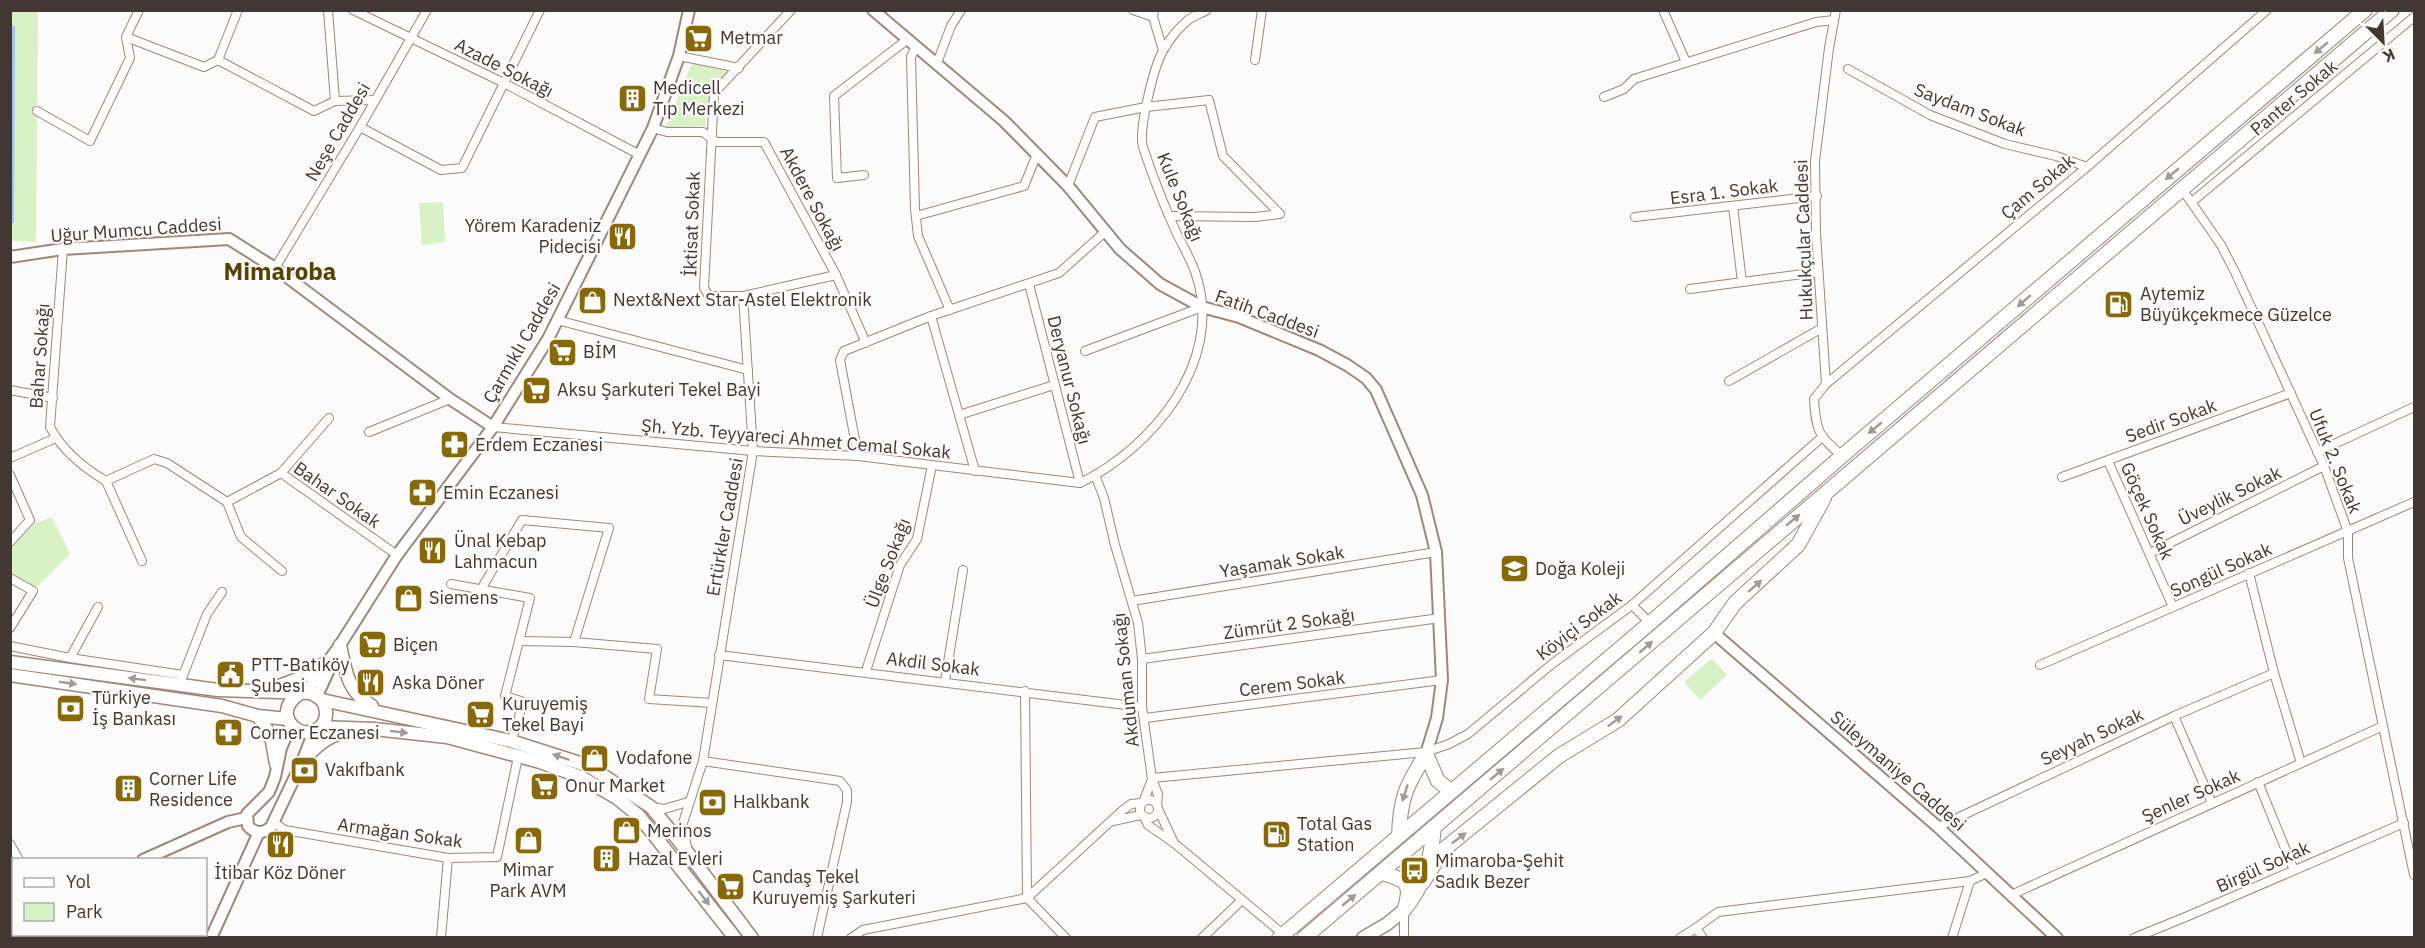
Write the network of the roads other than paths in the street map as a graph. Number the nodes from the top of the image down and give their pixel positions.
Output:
1 (139, 10) edge
2 (238, 10) edge
3 (328, 10) edge
4 (353, 10) edge
5 (427, 10) edge
6 (540, 10) edge
7 (689, 10) edge
8 (791, 10) edge
9 (873, 10) edge
10 (962, 10) edge
11 (1133, 10) edge
12 (1207, 10) edge
13 (1262, 10) edge
14 (1663, 10) edge
15 (1836, 10) edge
16 (2267, 10) edge
17 (2365, 10) edge
18 (2392, 10) edge
19 (1153, 14) edge
20 (2415, 17) edge
21 (1834, 20) junction
22 (126, 37) junction
23 (410, 38) junction
24 (912, 43) junction
25 (1164, 50) junction
26 (679, 56) junction
27 (218, 60) junction
28 (1255, 60) dead end
29 (1686, 62) junction
30 (937, 63) junction
31 (739, 68) junction
32 (1848, 69) dead end
33 (504, 83) junction
34 (1604, 97) dead end
35 (375, 100) junction
36 (335, 101) junction
37 (1146, 107) junction
38 (37, 111) dead end
39 (360, 127) junction
40 (653, 128) junction
41 (710, 137) junction
42 (1037, 154) junction
43 (640, 155) junction
44 (2087, 167) junction
45 (864, 175) dead end
46 (1068, 186) junction
47 (2182, 189) junction
48 (1816, 196) junction
49 (2193, 201) junction
50 (1733, 206) junction
51 (916, 216) junction
52 (1169, 216) junction
53 (1635, 217) dead end
54 (1106, 231) junction
55 (63, 249) junction
56 (10, 257) edge
57 (275, 268) junction
58 (1818, 272) junction
59 (836, 275) junction
60 (1742, 282) junction
61 (1029, 284) junction
62 (1690, 289) dead end
63 (744, 296) junction
64 (1202, 307) junction
65 (950, 310) junction
66 (932, 316) junction
67 (557, 320) junction
68 (1822, 328) junction
69 (866, 343) junction
70 (1085, 351) dead end
71 (748, 370) junction
72 (1729, 381) dead end
73 (1826, 384) junction
74 (1054, 385) junction
75 (10, 390) edge
76 (2291, 393) junction
77 (53, 399) junction
78 (450, 399) junction
79 (2415, 407) edge
80 (959, 415) junction
81 (328, 418) dead end
82 (493, 427) junction
83 (369, 432) dead end
84 (56, 438) junction
85 (1821, 438) junction
86 (753, 451) junction
87 (2317, 452) junction
88 (858, 456) junction
89 (1842, 456) junction
90 (10, 458) edge
91 (2108, 461) junction
92 (933, 465) junction
93 (2324, 466) junction
94 (975, 471) junction
95 (281, 473) junction
96 (10, 475) edge
97 (1095, 475) junction
98 (2062, 477) dead end
99 (106, 481) junction
100 (1080, 483) junction
101 (1832, 487) junction
102 (227, 502) junction
103 (2415, 502) edge
104 (2348, 532) junction
105 (10, 542) edge
106 (1436, 552) junction
107 (2150, 553) junction
108 (397, 555) junction
109 (142, 561) dead end
110 (963, 570) dead end
111 (282, 571) dead end
112 (2249, 573) junction
113 (10, 578) edge
114 (451, 584) dead end
115 (483, 591) junction
116 (222, 592) dead end
117 (1132, 601) junction
118 (1632, 605) junction
119 (98, 607) dead end
120 (2173, 607) junction
121 (1440, 618) junction
122 (1650, 623) junction
123 (10, 628) edge
124 (1714, 633) junction
125 (519, 641) junction
126 (574, 642) junction
127 (340, 645) junction
128 (10, 646) edge
129 (719, 655) junction
130 (70, 658) junction
131 (1142, 659) junction
132 (10, 662) edge
133 (327, 662) junction
134 (2040, 664) dead end
135 (866, 671) junction
136 (2274, 673) junction
137 (10, 675) edge
138 (181, 680) junction
139 (1442, 680) junction
140 (945, 681) junction
141 (1025, 691) junction
142 (262, 692) junction
143 (311, 696) junction
144 (712, 703) junction
145 (1142, 707) junction
146 (381, 712) junction
147 (258, 716) junction
148 (2174, 716) junction
149 (1145, 718) junction
150 (289, 722) junction
151 (2383, 726) junction
152 (366, 728) junction
153 (317, 729) junction
154 (512, 741) junction
155 (1426, 753) junction
156 (518, 757) junction
157 (703, 761) junction
158 (302, 762) junction
159 (2301, 763) junction
160 (276, 764) junction
161 (1152, 779) junction
162 (2258, 782) junction
163 (1450, 792) junction
164 (688, 802) junction
165 (1142, 802) junction
166 (2212, 803) junction
167 (254, 806) junction
168 (651, 807) junction
169 (1158, 807) junction
170 (1143, 816) junction
171 (246, 818) junction
172 (273, 820) junction
173 (1112, 821) junction
174 (2404, 822) junction
175 (1434, 827) junction
176 (1938, 827) junction
177 (259, 832) junction
178 (1399, 836) junction
179 (1173, 843) junction
180 (10, 844) edge
181 (689, 854) junction
182 (18, 858) edge
183 (147, 858) edge
184 (448, 858) junction
185 (2294, 870) junction
186 (2414, 871) edge
187 (1382, 873) junction
188 (1987, 873) junction
189 (1971, 881) junction
190 (1423, 882) junction
191 (2011, 895) junction
192 (1027, 898) junction
193 (1241, 901) junction
194 (1404, 910) junction
195 (1696, 928) junction
196 (1280, 936) edge
197 (211, 938) edge
198 (441, 938) edge
199 (735, 938) edge
200 (752, 938) edge
201 (817, 938) edge
202 (851, 938) edge
203 (1066, 938) edge
204 (1202, 938) edge
205 (1304, 938) edge
206 (1362, 938) edge
207 (1404, 938) edge
208 (1680, 938) edge
209 (1703, 938) edge
210 (1952, 938) edge
211 (2057, 938) edge
212 (2134, 938) edge

1 - 22 street
2 - 27 street
3 - 36 street
4 - 23 street, Azade Sokağı
5 - 23 street, Neşe Caddesi
6 - 33 street
7 - 26 main road, Çarmıklı Caddesi
8 - 31 street, İktisat Sokak
9 - 24 main road, Fatih Caddesi
10 - 30 street
11 - 19 street
12 - 25 street, Kule Sokağı
13 - 28 street
14 - 29 street
15 - 21 street, Hukukçular Caddesi
16 - 44 street, Çam Sokak
17 -> 89 highway
18 - 47 highway
19 - 25 street
20 - 49 street, Panter Sokak
21 - 29 street
21 - 48 street, Hukukçular Caddesi
22 - 27 street
22 - 38 street
23 - 33 street, Azade Sokağı
23 - 35 street, Neşe Caddesi
24 - 30 main road, Fatih Caddesi
24 - 45 street
24 - 51 street
25 - 37 street, Kule Sokağı
26 - 31 street
26 - 40 main road, Çarmıklı Caddesi
27 - 36 street
29 - 34 street
30 - 42 main road, Fatih Caddesi
31 - 41 street, İktisat Sokak
32 - 44 street, Saydam Sokak
33 - 39 street
33 - 43 street, Azade Sokağı
35 - 36 street
35 - 39 street, Neşe Caddesi
37 - 46 street
37 - 52 street, Kule Sokağı
37 - 52 street
39 - 57 street, Neşe Caddesi
40 - 41 street, Akdere Sokağı
40 - 43 main road, Çarmıklı Caddesi
41 - 59 street, Akdere Sokağı
41 - 63 street, İktisat Sokak
42 - 46 main road, Fatih Caddesi
42 - 51 street
43 - 67 main road, Çarmıklı Caddesi
44 - 73 street, Çam Sokak
46 - 54 main road, Fatih Caddesi
47 - 49 street, Ufuk 2. Sokak
47 - 101 highway
48 - 50 street, Esra 1. Sokak
48 - 58 street, Hukukçular Caddesi
49 - 76 street, Ufuk 2. Sokak
50 - 53 street, Esra 1. Sokak
50 - 60 street
51 - 65 street
52 - 64 street, Kule Sokağı
54 - 61 street
54 - 64 main road, Fatih Caddesi
55 - 56 main road, Uğur Mumcu Caddesi
55 - 57 main road, Uğur Mumcu Caddesi
55 - 77 street, Bahar Sokağı
57 - 78 main road, Uğur Mumcu Caddesi
58 - 60 street
58 - 68 street, Hukukçular Caddesi
59 - 63 street, İktisat Sokak
59 - 69 street, Akdere Sokağı
60 - 62 street
61 - 65 street
61 - 74 street, Deryanur Sokağı
63 - 71 street, Ertürkler Caddesi
64 - 70 street
64 - 97 street, Kule Sokağı
64 - 106 main road, Fatih Caddesi
65 - 66 street
66 - 69 street
66 - 80 street
67 - 71 street
67 - 82 main road, Çarmıklı Caddesi
68 - 72 street
68 - 73 street, Hukukçular Caddesi
69 - 88 street
71 - 86 street, Ertürkler Caddesi
73 - 85 street, Hukukçular Caddesi
74 - 80 street
74 - 100 street, Deryanur Sokağı
75 - 77 street
76 - 87 street, Ufuk 2. Sokak
76 - 91 street, Sedir Sokak
77 - 84 street, Bahar Sokağı
78 - 82 main road, Uğur Mumcu Caddesi
78 - 83 street
79 - 87 street
80 - 94 street
81 - 95 street
82 - 86 street, Şh. Yzb. Teyyareci Ahmet Cemal Sokak
82 - 108 main road, Çarmıklı Caddesi
84 - 90 street
84 - 99 street
85 - 89 street
85 - 118 street, Köyiçi Sokak
86 - 88 street, Şh. Yzb. Teyyareci Ahmet Cemal Sokak
86 - 129 street, Ertürkler Caddesi
87 - 93 street, Ufuk 2. Sokak
88 - 92 street, Şh. Yzb. Teyyareci Ahmet Cemal Sokak
89 - 122 highway
91 - 98 street, Sedir Sokak
91 - 107 street, Göçek Sokak
92 - 94 street, Şh. Yzb. Teyyareci Ahmet Cemal Sokak
92 - 135 street, Ülge Sokağı
93 - 104 street, Ufuk 2. Sokak
93 - 107 street, Üveylik Sokak
94 - 100 street, Şh. Yzb. Teyyareci Ahmet Cemal Sokak
95 - 102 street, Bahar Sokak
95 - 108 street, Bahar Sokak
96 - 105 street
97 - 100 street
97 - 117 street, Akduman Sokağı
99 - 102 street
99 - 109 street
124 -> 101 highway
175 -> 101 highway
102 - 111 street
103 - 104 street, Songül Sokak
104 - 112 street, Songül Sokak
104 - 151 street, Ufuk 2. Sokak
106 - 117 street, Yaşamak Sokak
106 - 121 main road, Fatih Caddesi
107 - 120 street, Göçek Sokak
108 - 127 main road, Çarmıklı Caddesi
110 - 140 street
112 - 120 street, Songül Sokak
112 - 136 street
113 - 123 street
114 - 115 street
115 - 125 street
115 - 126 street
116 - 138 street
117 - 131 street, Akduman Sokağı
118 - 122 street
118 - 155 street, Köyiçi Sokak
119 - 130 street
120 - 134 street, Songül Sokak
121 - 131 street, Zümrüt 2 Sokağı
121 - 139 main road, Fatih Caddesi
122 - 163 highway
124 - 176 main road, Süleymaniye Caddesi
190 -> 124 highway
125 - 126 street
125 - 154 street
126 - 144 street
127 - 133 main road, Çarmıklı Caddesi
127 - 143 main road
127 - 146 main road
128 - 130 street
129 - 135 street, Akdil Sokak
129 - 144 street, Ertürkler Caddesi
130 - 138 street
131 - 145 street, Akduman Sokağı
138 -> 132 main road
133 - 142 main road
133 - 143 main road, Çarmıklı Caddesi
135 - 140 street, Akdil Sokak
136 - 148 street, Seyyah Sokak
136 - 159 street
137 -> 147 main road
138 - 142 main road
139 - 149 street, Cerem Sokak
139 - 155 main road, Fatih Caddesi
140 - 141 street, Akdil Sokak
141 - 145 street, Akdil Sokak
141 - 192 street
142 - 143 main road
143 - 146 main road
143 - 150 main road
143 - 153 main road
144 - 157 street, Ertürkler Caddesi
145 - 149 street, Akduman Sokağı
146 - 154 main road
147 - 150 main road
147 - 160 main road
148 - 166 street
148 - 176 street, Seyyah Sokak
149 - 161 street, Akduman Sokağı
150 - 153 main road
150 - 160 main road
151 - 159 street, Şenler Sokak
151 - 174 street, Ufuk 2. Sokak
152 - 153 main road
152 -> 156 main road
152 - 158 main road
153 - 158 main road
168 -> 154 main road
155 - 161 street, Köyiçi Sokak
155 - 163 highway
155 -> 178 highway
156 - 184 street, Armağan Sokak
156 -> 199 main road
157 - 164 street, Ertürkler Caddesi
157 - 201 street
158 - 172 main road
159 - 162 street, Şenler Sokak
160 - 167 main road
161 - 165 street, Akduman Sokağı
161 - 169 street, Akduman Sokağı
162 - 166 street, Şenler Sokak
162 - 185 street
163 - 178 highway
164 - 168 street
164 - 181 street, Ertürkler Caddesi
165 - 169 street
165 - 170 street
165 - 173 street
166 - 191 street, Şenler Sokak
167 - 171 main road
167 - 172 main road
168 - 181 main road
169 - 170 street
169 - 179 street, Akduman Sokağı
170 - 173 street
170 - 179 street
171 - 177 main road
171 - 183 main road
172 - 177 main road
172 - 184 street, Armağan Sokak
173 - 192 street
174 - 185 street, Birgül Sokak
174 - 186 street, Ufuk 2. Sokak
175 - 187 highway
175 - 190 highway
176 - 188 main road, Süleymaniye Caddesi
177 - 197 main road
178 - 196 highway
179 - 193 street
180 - 182 street
181 - 200 main road
184 - 198 street
185 - 212 street, Birgül Sokak
187 - 194 highway
205 -> 187 highway
188 - 189 street
188 - 191 main road, Süleymaniye Caddesi
189 - 195 street
189 - 210 street
190 - 194 highway
191 - 211 main road, Süleymaniye Caddesi
192 - 202 street
192 - 203 street
193 - 196 street
193 - 204 street
194 - 206 main road
194 - 207 street
195 - 208 street
195 - 209 street

